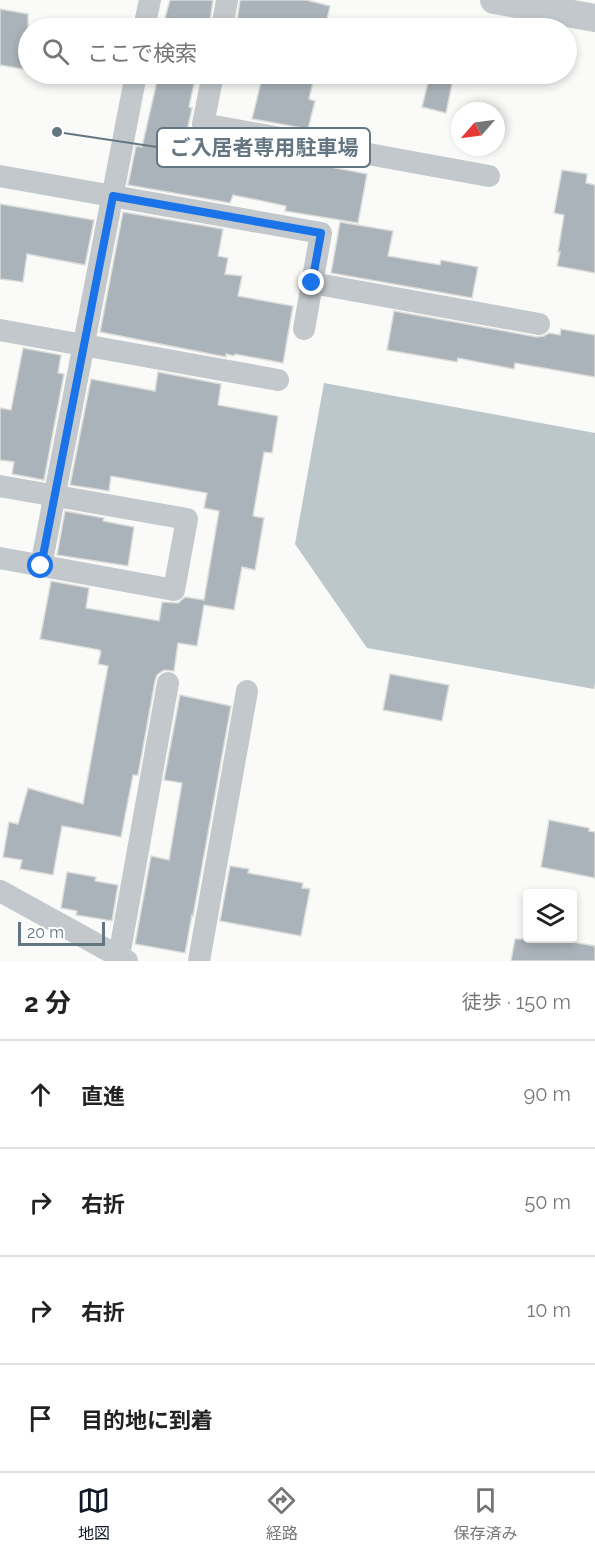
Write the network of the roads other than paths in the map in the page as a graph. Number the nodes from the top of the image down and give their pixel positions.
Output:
1 (150, 0) edge
2 (227, 0) edge
3 (494, 0) edge
4 (146, 18) edge
5 (224, 18) edge
6 (595, 18) edge
7 (134, 84) edge
8 (211, 84) edge
9 (0, 176) edge
10 (489, 176) dead end
11 (113, 196) junction
12 (312, 283) junction
13 (539, 324) dead end
14 (304, 329) dead end
15 (0, 330) edge
16 (84, 345) junction
17 (278, 380) dead end
18 (0, 486) edge
19 (55, 496) junction
20 (0, 558) edge
21 (41, 566) junction
22 (168, 683) dead end
23 (247, 691) dead end
24 (0, 891) edge
25 (121, 958) edge
26 (199, 961) edge

1 - 4 street
2 - 5 street
3 - 6 street
7 - 11 street
8 - 10 street
9 - 11 street
11 - 12 street
11 - 16 street
12 - 13 street
12 - 14 street
15 - 16 street
16 - 17 street
16 - 19 street
18 - 19 street
19 - 21 street
19 - 21 street
20 - 21 street
22 - 25 street
23 - 26 street
24 - 25 street

